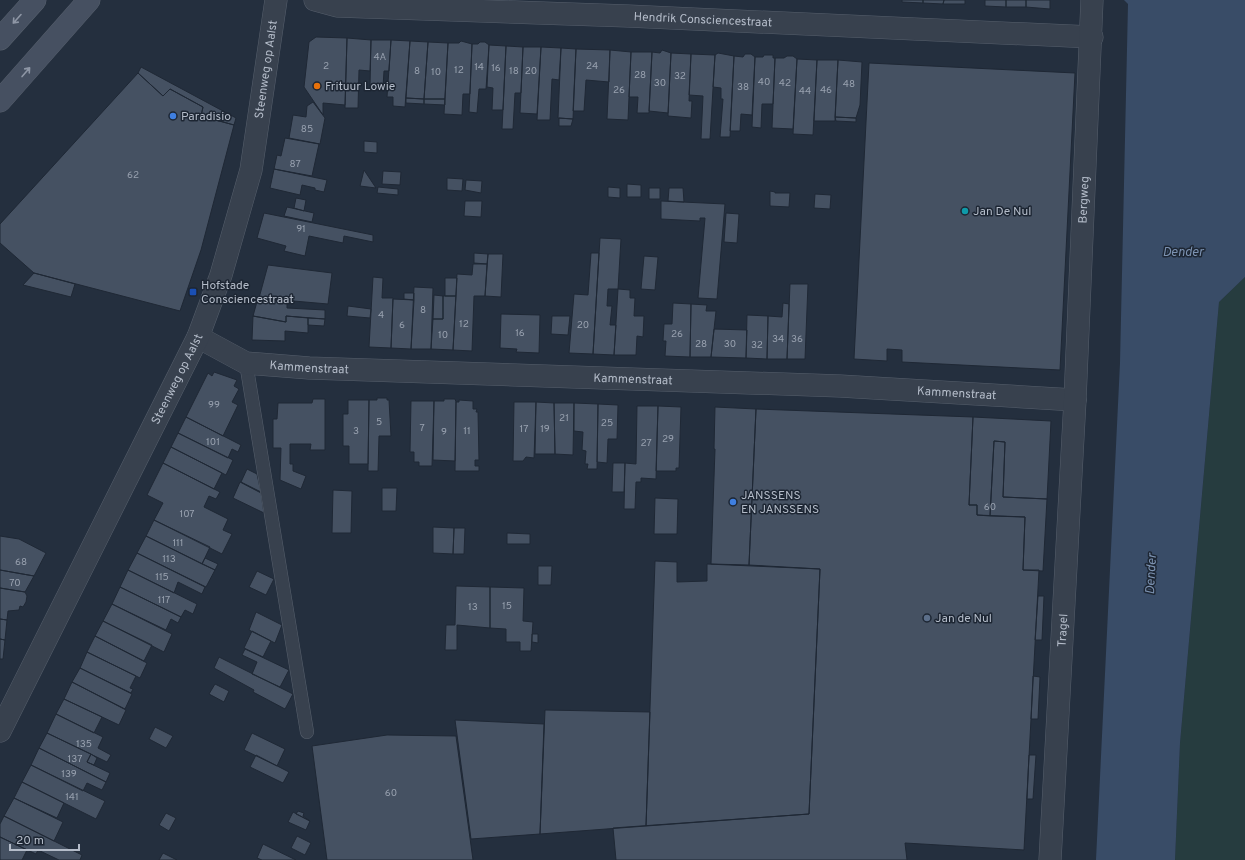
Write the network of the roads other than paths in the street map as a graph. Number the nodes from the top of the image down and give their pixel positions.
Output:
1 (35, 0) edge
2 (89, 0) edge
3 (276, 0) edge
4 (315, 0) edge
5 (1092, 0) edge
6 (628, 8) edge
7 (1092, 36) junction
8 (0, 39) edge
9 (0, 101) edge
10 (198, 337) junction
11 (246, 362) junction
12 (1075, 400) junction
13 (0, 731) edge
14 (308, 732) dead end
15 (1050, 860) edge

1 -> 8 main road
9 -> 2 main road
3 - 10 street, Steenweg op Aalst
4 - 6 street, Hendrik Consciencestraat
5 - 7 street, Bergweg
6 - 7 street, Hendrik Consciencestraat
7 - 12 street, Bergweg
10 - 11 street, Kammenstraat
10 - 13 street, Steenweg op Aalst
11 - 12 street, Kammenstraat
11 - 14 lane
12 - 15 street, Tragel

